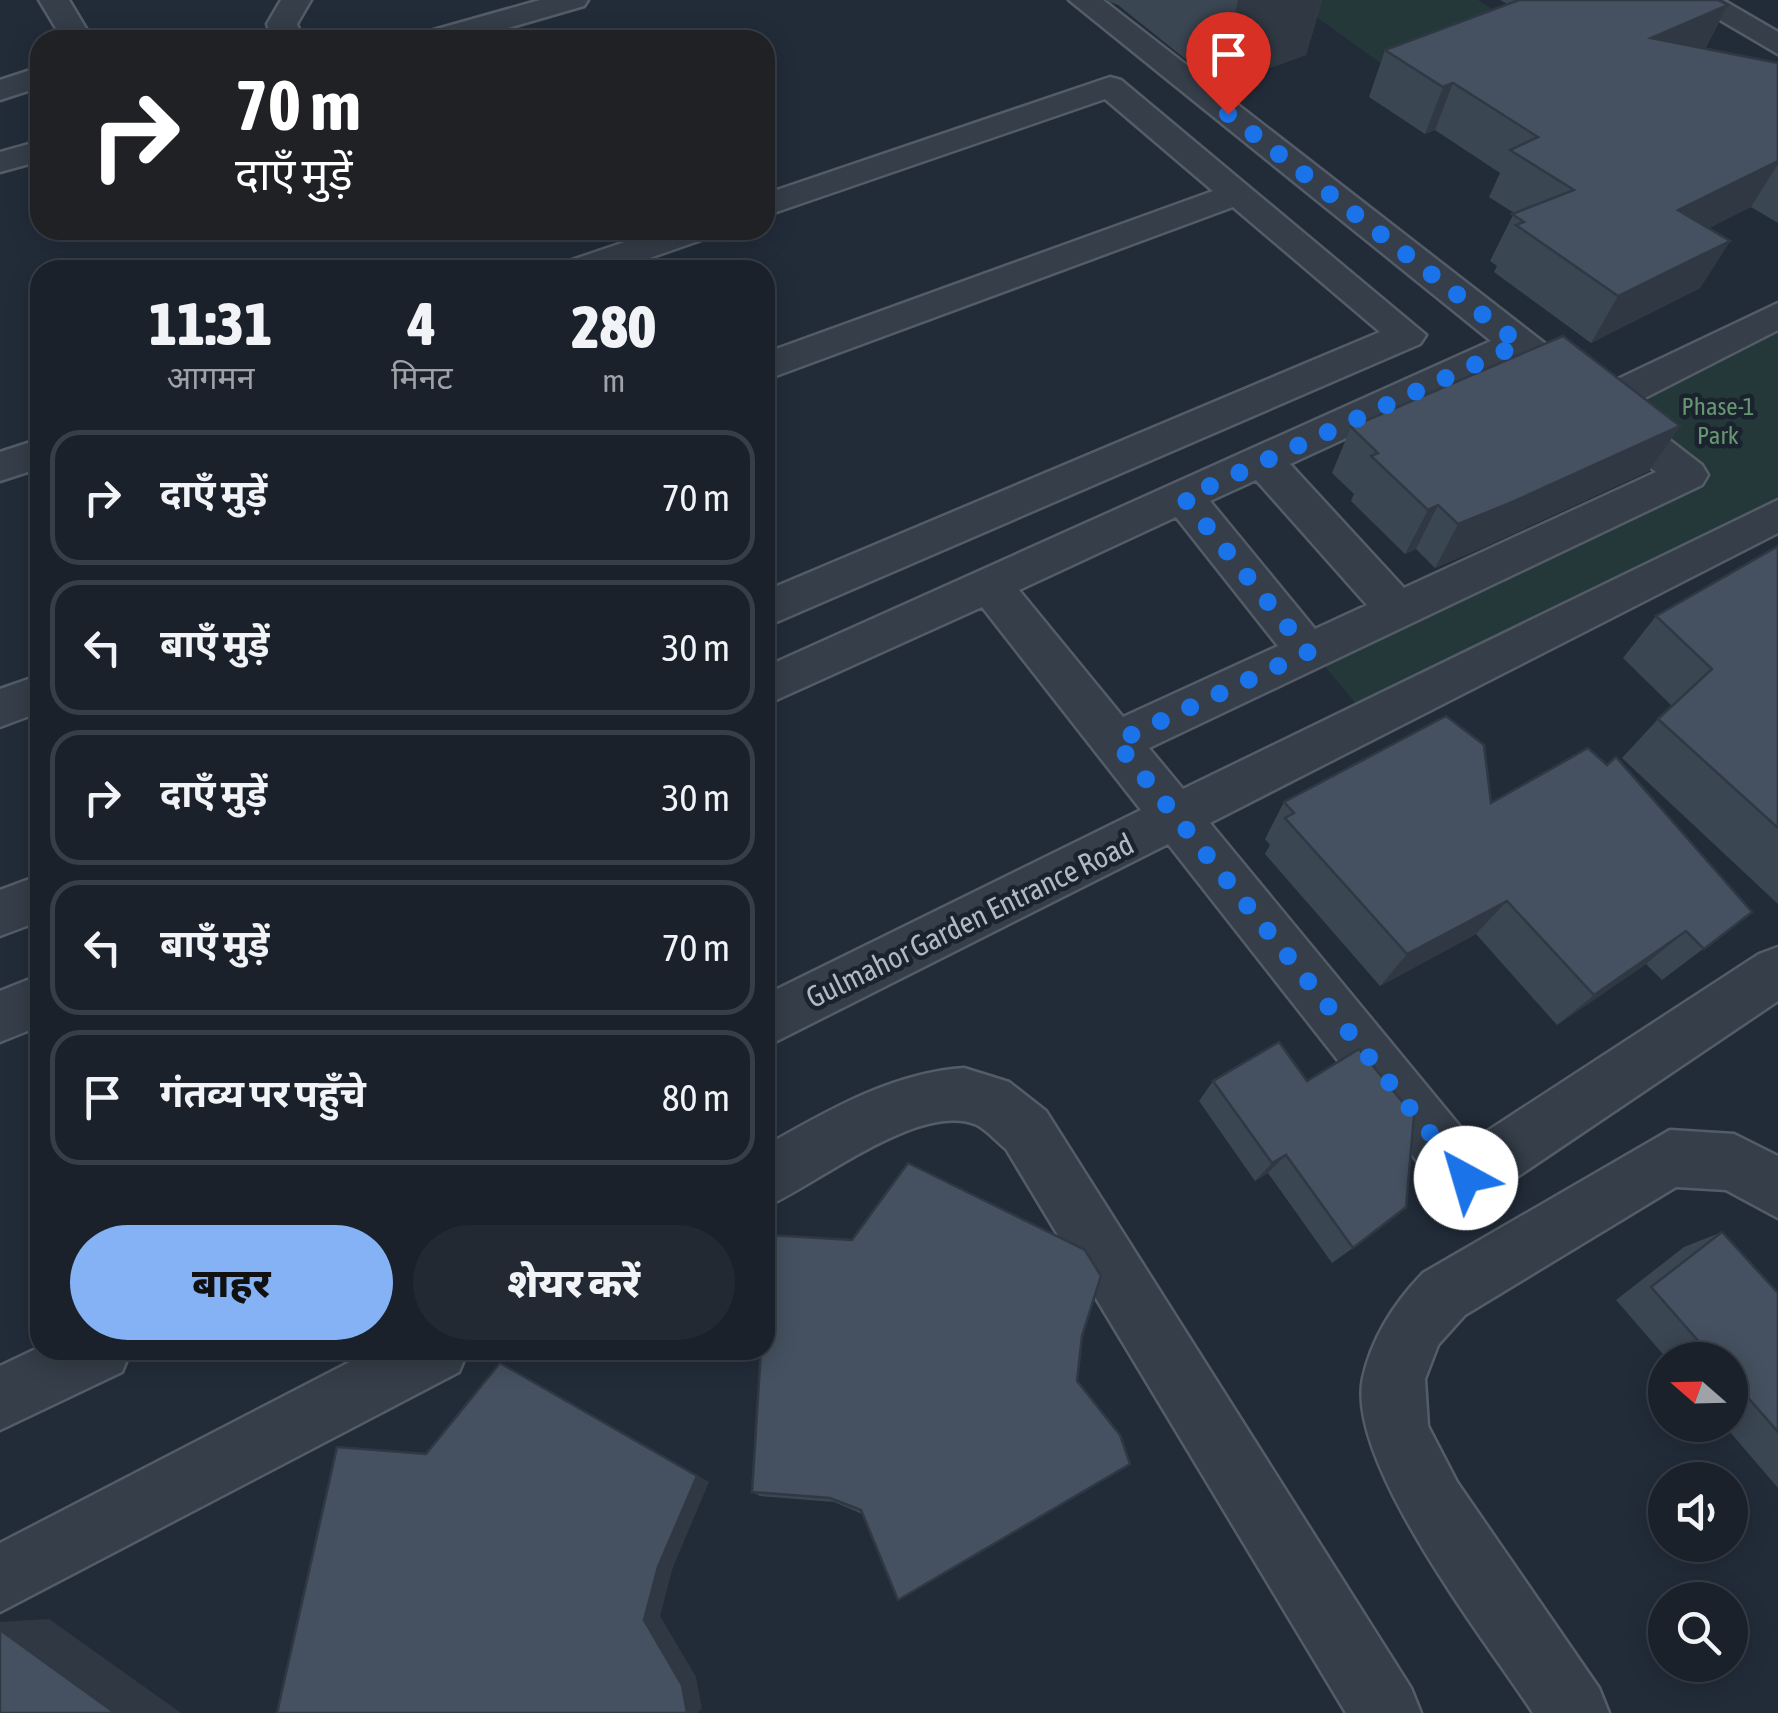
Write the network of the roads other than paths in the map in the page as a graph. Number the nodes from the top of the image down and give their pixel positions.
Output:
1 (54, 0) edge
2 (296, 0) edge
3 (573, 0) edge
4 (1084, 0) edge
5 (1701, 0) edge
6 (72, 30) edge
7 (284, 30) edge
8 (469, 30) edge
9 (1778, 45) edge
10 (30, 80) edge
11 (0, 90) edge
12 (30, 154) edge
13 (0, 162) edge
14 (1237, 194) junction
15 (775, 203) edge
16 (666, 240) edge
17 (609, 260) edge
18 (1778, 315) edge
19 (1520, 344) junction
20 (775, 362) edge
21 (1600, 404) junction
22 (30, 456) edge
23 (1263, 461) junction
24 (0, 467) edge
25 (1184, 498) junction
26 (1778, 515) edge
27 (991, 586) junction
28 (775, 606) edge
29 (1398, 610) junction
30 (1308, 652) junction
31 (775, 683) edge
32 (30, 697) edge
33 (0, 708) edge
34 (1116, 742) junction
35 (1175, 820) junction
36 (30, 902) edge
37 (0, 913) edge
38 (1778, 972) edge
39 (30, 1004) edge
40 (0, 1017) edge
41 (775, 1017) edge
42 (775, 1173) edge
43 (1778, 1189) edge
44 (80, 1360) edge
45 (418, 1360) edge
46 (0, 1399) edge
47 (0, 1579) edge
48 (1386, 1713) edge
49 (1574, 1713) edge

1 - 6 street
2 - 7 street
3 - 8 street
4 - 19 street
5 - 9 street
10 - 11 street
12 - 13 street
14 - 15 street
14 - 20 street
14 - 28 street
16 - 17 street
18 - 21 street
19 - 21 street
19 - 23 street
21 - 29 street
22 - 24 street
23 - 25 street
23 - 29 street
25 - 27 street
25 - 30 street
26 - 35 street, Gulmahor Garden Entrance Road
27 - 31 street
27 - 34 street
29 - 30 street
30 - 34 street
32 - 33 street
34 - 35 street
35 - 38 street
35 - 41 street, Gulmahor Garden Entrance Road
36 - 37 street
39 - 40 street
42 - 48 street
43 - 49 street
44 - 46 street
45 - 47 street

